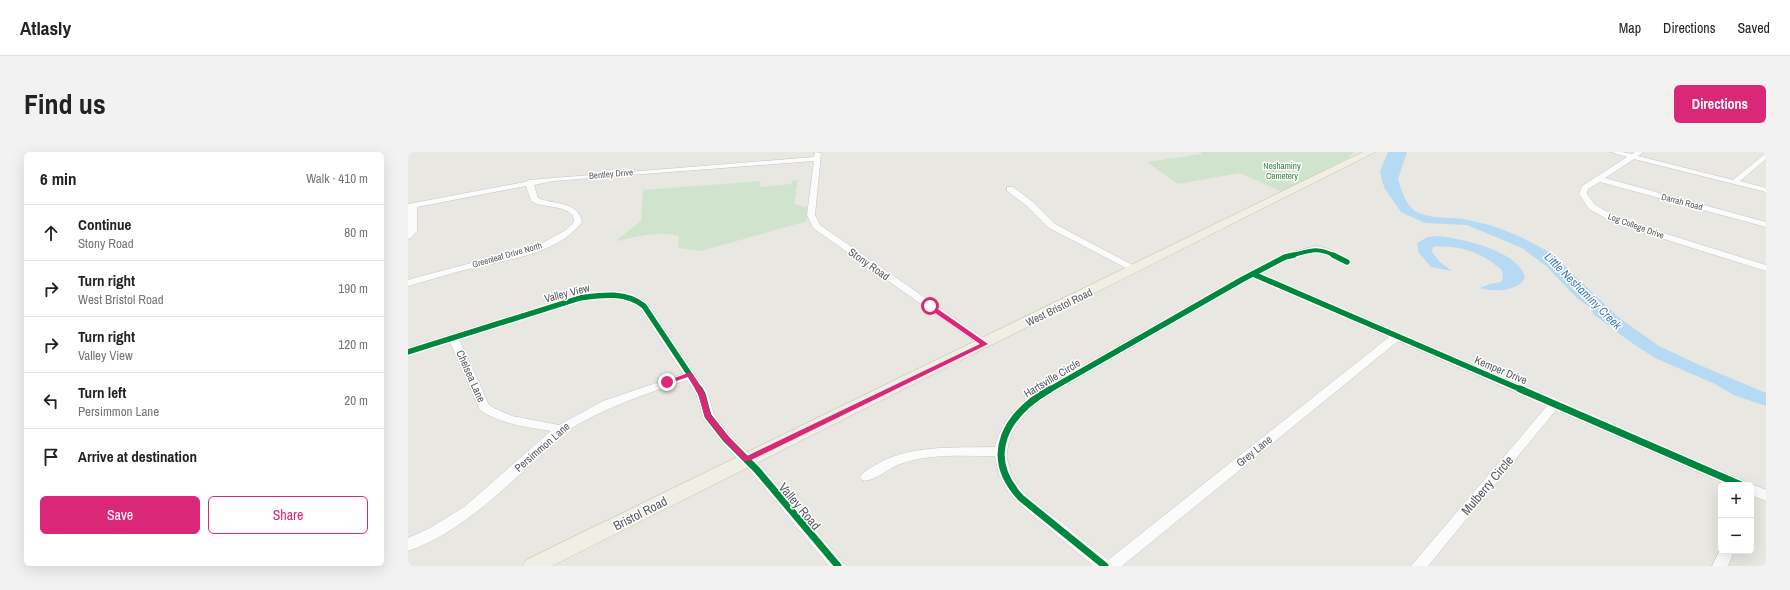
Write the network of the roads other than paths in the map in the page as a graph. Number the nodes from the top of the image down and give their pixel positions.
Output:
1 (1370, 152) edge
2 (1614, 152) edge
3 (1636, 154) edge
4 (818, 155) edge
5 (1764, 158) edge
6 (1599, 179) junction
7 (529, 182) junction
8 (1735, 182) junction
9 (1010, 188) dead end
10 (1766, 190) edge
11 (410, 206) edge
12 (1766, 225) edge
13 (408, 236) edge
14 (1347, 262) dead end
15 (1766, 268) edge
16 (1136, 269) junction
17 (1253, 274) junction
18 (408, 283) edge
19 (1398, 336) junction
20 (453, 338) junction
21 (985, 344) junction
22 (408, 352) edge
23 (690, 375) junction
24 (1555, 404) junction
25 (561, 429) junction
26 (1001, 451) junction
27 (746, 460) junction
28 (867, 477) dead end
29 (1731, 482) edge
30 (1754, 492) edge
31 (1766, 496) edge
32 (408, 545) edge
33 (1726, 554) edge
34 (534, 566) edge
35 (838, 566) edge
36 (1105, 566) edge
37 (1111, 566) edge
38 (1419, 566) edge
39 (1720, 566) edge

1 - 16 main road, West Bristol Road
2 - 3 street
3 - 6 street, Log College Drive
3 - 8 street
4 - 7 street, Bentley Drive
4 - 21 street, Stony Road
5 - 8 street
6 - 12 street, Darrah Road
6 - 15 street, Log College Drive
7 - 11 street, Bentley Drive
7 - 18 street, Greenleaf Drive North
8 - 10 street
9 - 16 street
11 - 13 street
14 - 17 street, Hartsville Circle
16 - 21 main road, West Bristol Road
17 - 19 street, Kemper Drive
17 - 26 street, Hartsville Circle
19 - 24 street, Kemper Drive
19 - 37 street, Grey Lane
20 - 22 street, Valley View
20 - 23 street, Valley View
20 - 25 street, Chelsea Lane
21 - 27 main road, West Bristol Road
23 - 25 street, Persimmon Lane
23 - 27 street, Valley View
24 - 29 street, Kemper Drive
24 - 38 street, Mulberry Circle
25 - 32 street, Persimmon Lane
26 - 28 street
26 - 36 street, Hartsville Circle
27 - 34 main road, Bristol Road
27 - 35 street, Valley Road
30 - 31 street, Kemper Drive
33 - 39 street

